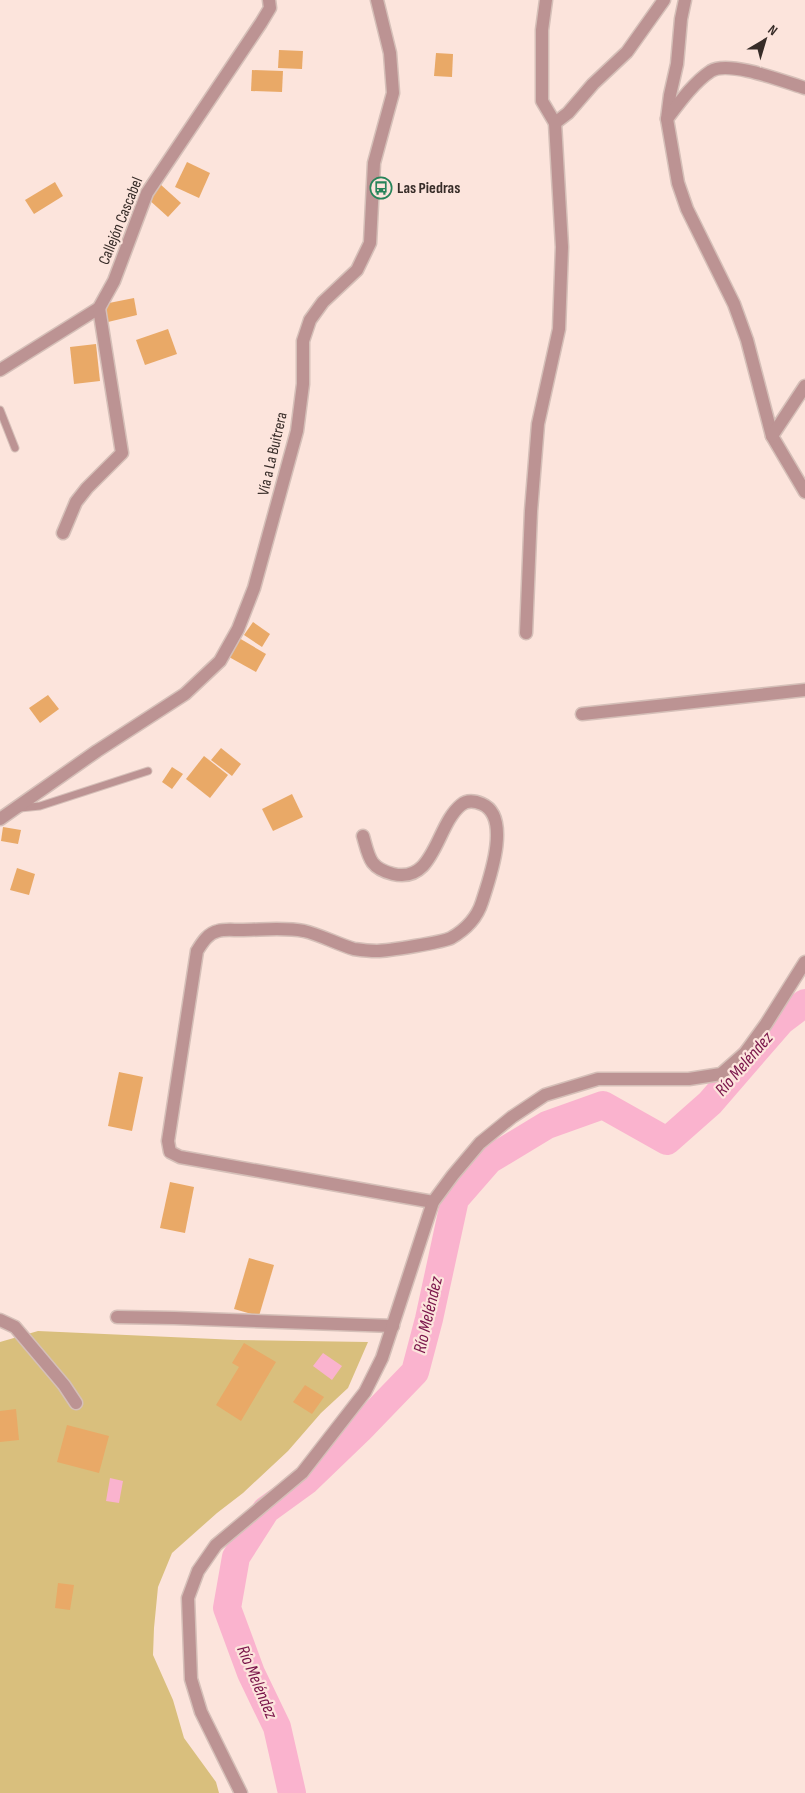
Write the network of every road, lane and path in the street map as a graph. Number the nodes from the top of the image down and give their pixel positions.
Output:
1 (269, 0) edge
2 (377, 0) edge
3 (546, 0) edge
4 (664, 0) edge
5 (685, 0) edge
6 (805, 88) edge
7 (667, 119) junction
8 (555, 123) junction
9 (99, 308) junction
10 (0, 370) edge
11 (805, 386) edge
12 (0, 410) edge
13 (772, 436) junction
14 (15, 448) dead end
15 (805, 492) edge
16 (63, 532) dead end
17 (526, 633) dead end
18 (805, 690) edge
19 (582, 714) dead end
20 (148, 771) dead end
21 (14, 809) junction
22 (0, 819) edge
23 (363, 836) dead end
24 (805, 962) edge
25 (433, 1202) junction
26 (117, 1318) dead end
27 (0, 1320) edge
28 (393, 1326) junction
29 (76, 1403) dead end
30 (241, 1793) edge

1 - 9 street, Callejón Cascabel
2 - 21 street, Vía a La Buitrera
3 - 8 street
4 - 8 street
5 - 7 street
6 - 7 street
7 - 13 street
8 - 17 street
9 - 10 street, Callejón Cascabel
9 - 16 street
11 - 13 street
12 - 14 lane
13 - 15 street
18 - 19 street
20 - 21 lane
21 - 22 street, Vía a La Buitrera
23 - 25 street
24 - 25 street
25 - 28 street
26 - 28 street
27 - 29 street
28 - 30 street

